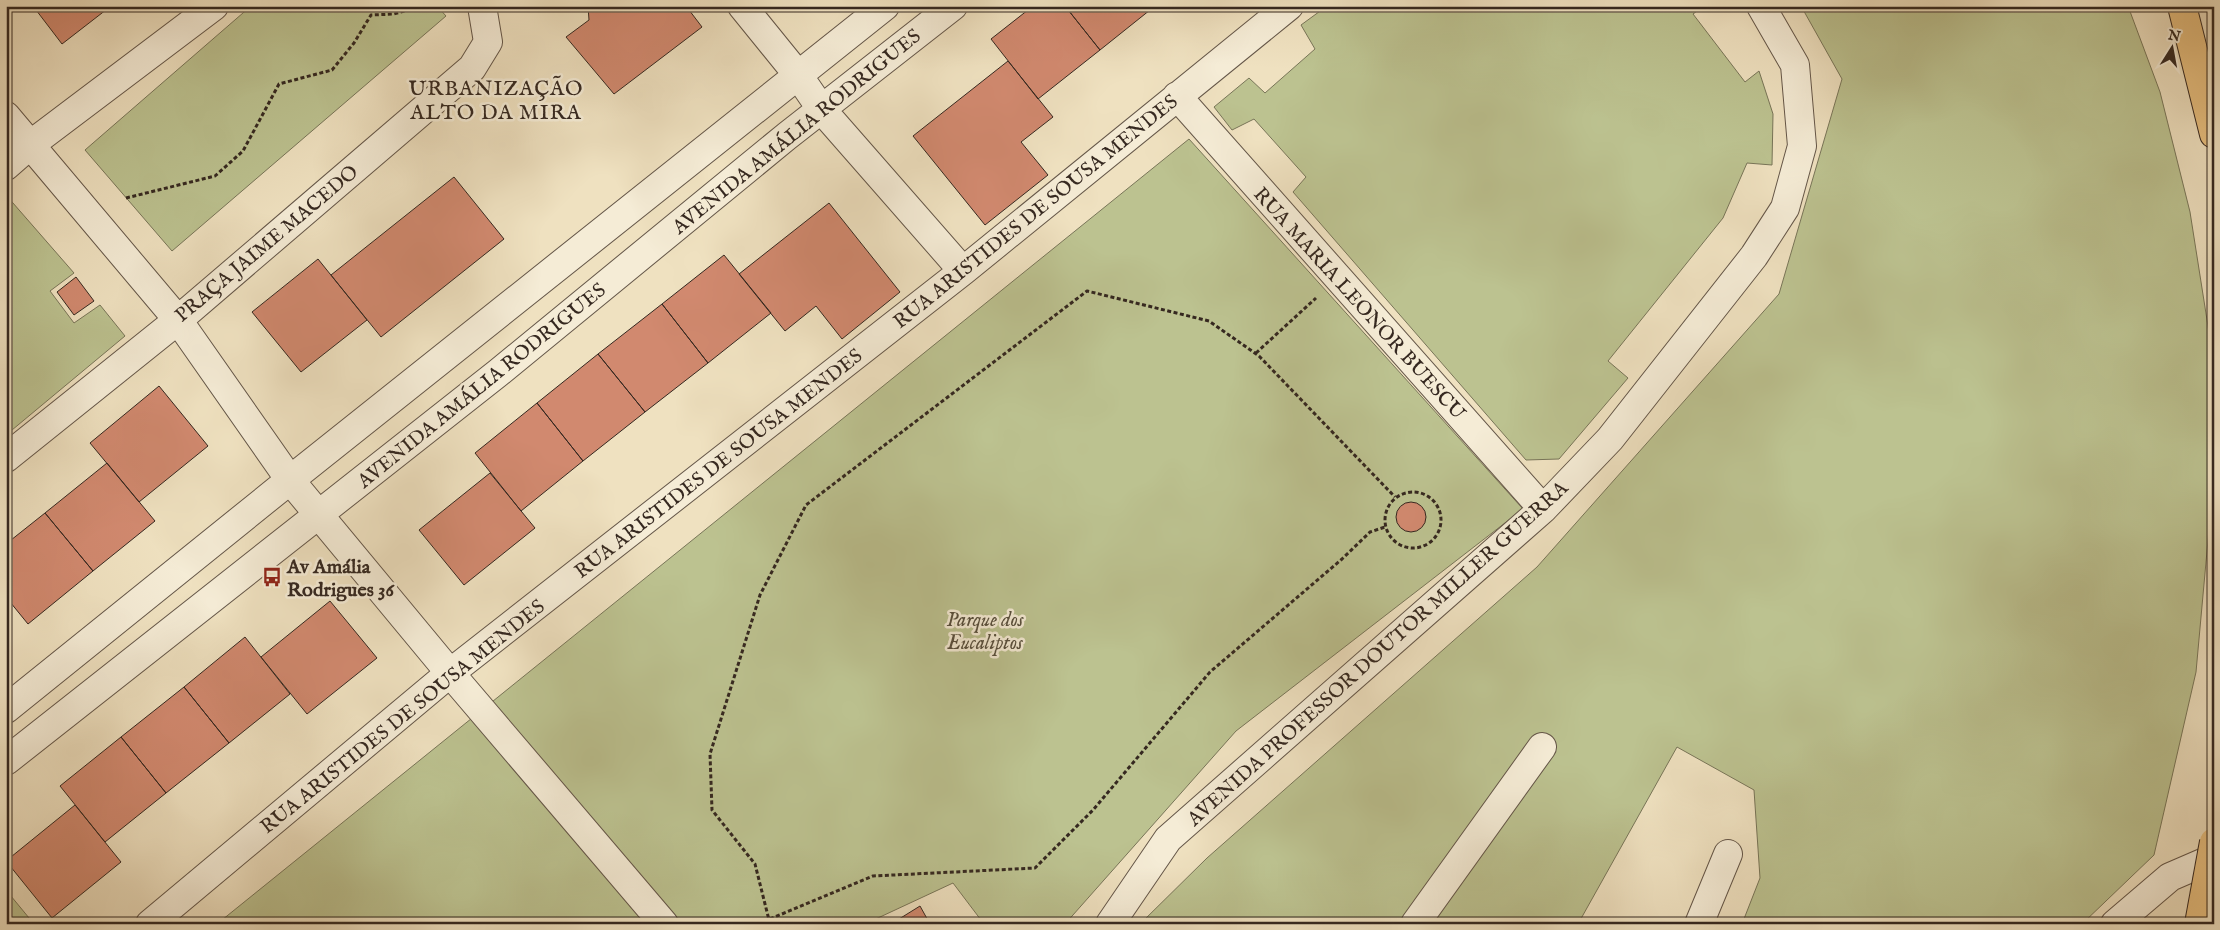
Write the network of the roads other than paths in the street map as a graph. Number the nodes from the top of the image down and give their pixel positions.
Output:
1 (214, 6) edge
2 (482, 6) edge
3 (742, 6) edge
4 (885, 6) edge
5 (953, 6) edge
6 (1289, 6) edge
7 (1761, 6) edge
8 (2182, 6) edge
9 (798, 75) junction
10 (1177, 96) junction
11 (822, 110) junction
12 (6, 116) edge
13 (2214, 134) edge
14 (30, 145) junction
15 (6, 166) edge
16 (963, 271) junction
17 (178, 320) junction
18 (6, 458) edge
19 (290, 480) junction
20 (1543, 509) junction
21 (319, 515) junction
22 (450, 673) junction
23 (6, 709) edge
24 (1542, 747) dead end
25 (6, 761) edge
26 (2214, 842) edge
27 (1728, 854) dead end
28 (2214, 858) edge
29 (150, 924) edge
30 (664, 924) edge
31 (1110, 924) edge
32 (1416, 924) edge
33 (1699, 924) edge
34 (2115, 924) edge
35 (2199, 924) edge

1 - 14 street
2 - 17 street, PRAÇA JAIME MACEDO
3 - 9 street
4 - 9 street, AVENIDA AMÁLIA RODRIGUES
5 - 11 street, AVENIDA AMÁLIA RODRIGUES
6 - 10 street, RUA ARISTIDES DE SOUSA MENDES
7 - 20 street, AVENIDA PROFESSOR DOUTOR MILLER GUERRA
8 - 13 highway
9 - 11 street
9 - 19 street, AVENIDA AMÁLIA RODRIGUES
10 - 16 street, RUA ARISTIDES DE SOUSA MENDES
10 - 20 street, RUA MARIA LEONOR BUESCU
11 - 16 street
11 - 21 street, AVENIDA AMÁLIA RODRIGUES
12 - 14 street
14 - 15 street
14 - 17 street
16 - 22 street, RUA ARISTIDES DE SOUSA MENDES
17 - 18 street, PRAÇA JAIME MACEDO
17 - 19 street
19 - 21 street
19 - 23 street, AVENIDA AMÁLIA RODRIGUES
20 - 31 street, AVENIDA PROFESSOR DOUTOR MILLER GUERRA
21 - 22 street
21 - 25 street, AVENIDA AMÁLIA RODRIGUES
22 - 29 street, RUA ARISTIDES DE SOUSA MENDES
22 - 30 street
24 - 32 street
26 - 35 highway, bridge
27 - 33 street
28 - 34 street

